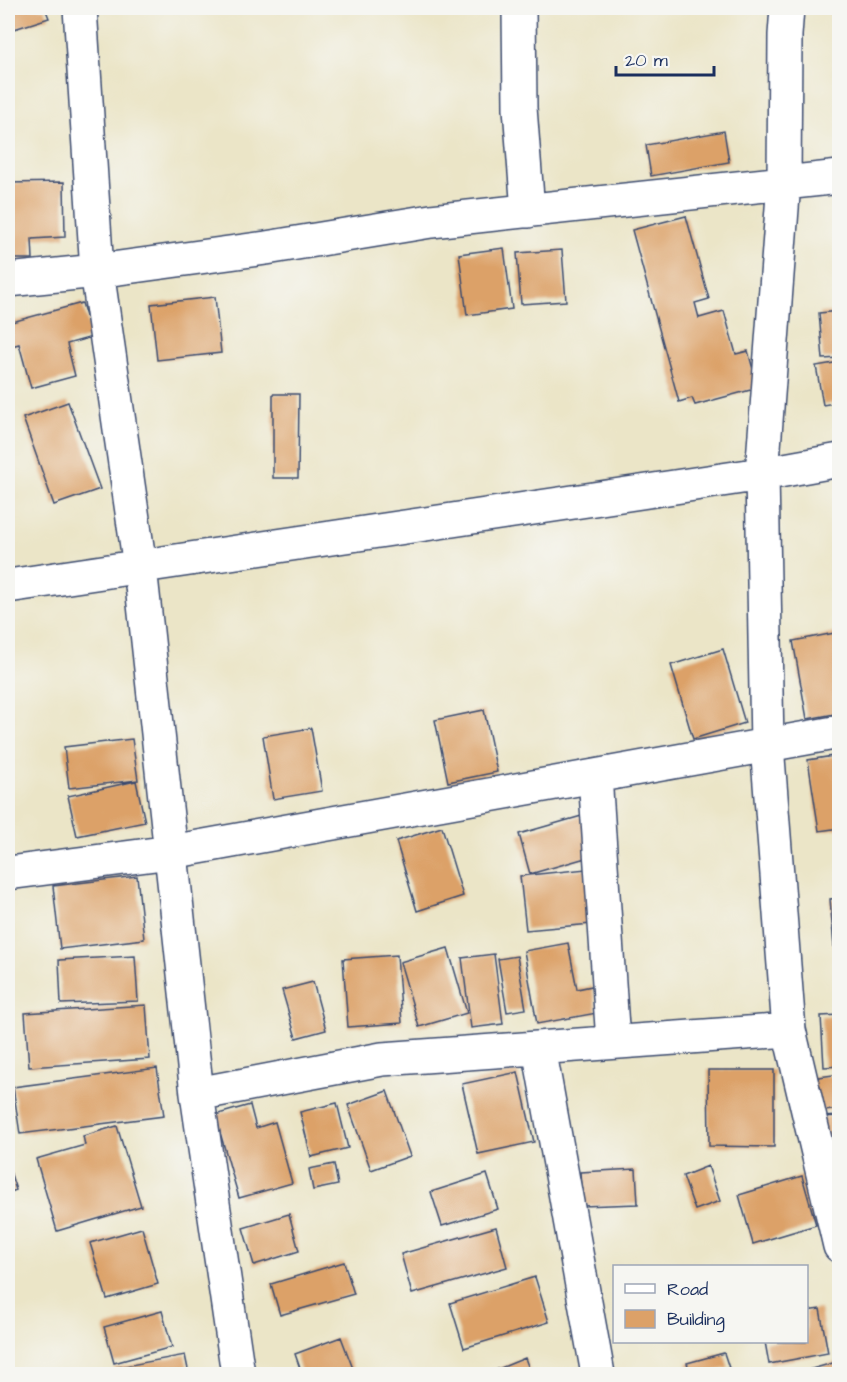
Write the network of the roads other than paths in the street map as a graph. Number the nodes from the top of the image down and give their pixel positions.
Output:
1 (80, 8) edge
2 (519, 8) edge
3 (787, 8) edge
4 (840, 177) edge
5 (784, 182) junction
6 (528, 211) junction
7 (97, 271) junction
8 (8, 280) edge
9 (840, 460) edge
10 (762, 474) junction
11 (140, 567) junction
12 (8, 586) edge
13 (840, 732) edge
14 (767, 745) junction
15 (595, 776) junction
16 (171, 852) junction
17 (8, 873) edge
18 (789, 1030) junction
19 (613, 1042) junction
20 (539, 1048) junction
21 (197, 1094) junction
22 (840, 1246) edge
23 (238, 1374) edge
24 (598, 1374) edge

1 - 7 street
2 - 6 street
3 - 5 street
4 - 5 street
5 - 6 street
5 - 10 street
6 - 7 street
7 - 8 street
7 - 11 street
9 - 10 street
10 - 11 street
10 - 14 street
11 - 12 street
11 - 16 street
13 - 14 street
14 - 15 street
14 - 18 street
15 - 16 street
15 - 19 street
16 - 17 street
16 - 21 street
18 - 19 street
18 - 22 street
19 - 20 street
20 - 21 street
20 - 24 street
21 - 23 street

